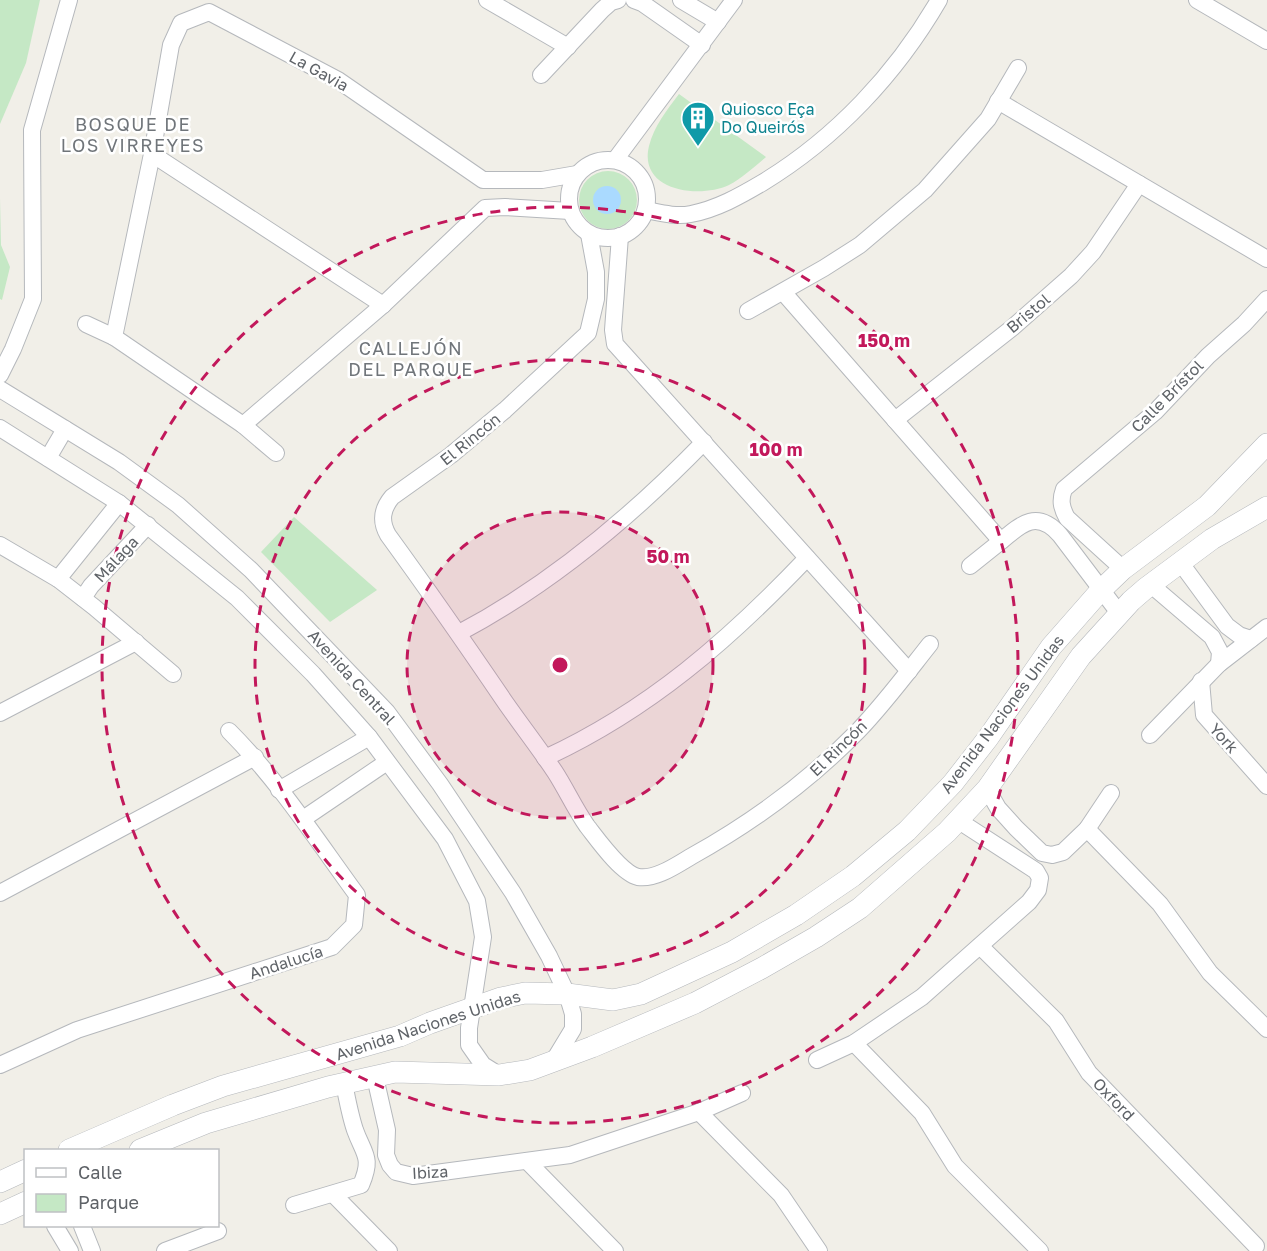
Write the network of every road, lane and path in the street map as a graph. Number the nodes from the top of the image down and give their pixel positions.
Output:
1 (69, 0) edge
2 (488, 0) edge
3 (618, 0) edge
4 (634, 0) edge
5 (681, 0) edge
6 (734, 0) edge
7 (939, 0) edge
8 (1200, 1) edge
9 (718, 22) junction
10 (1267, 41) edge
11 (702, 45) junction
12 (568, 47) junction
13 (1018, 68) dead end
14 (541, 75) dead end
15 (998, 102) junction
16 (152, 154) junction
17 (615, 160) junction
18 (577, 174) junction
19 (1139, 184) junction
20 (646, 210) junction
21 (570, 212) junction
22 (589, 234) junction
23 (620, 236) junction
24 (1267, 259) edge
25 (783, 292) junction
26 (1267, 299) edge
27 (382, 305) junction
28 (748, 311) dead end
29 (86, 324) dead end
30 (114, 337) junction
31 (0, 375) edge
32 (0, 388) edge
33 (895, 420) junction
34 (243, 424) junction
35 (0, 428) edge
36 (65, 429) junction
37 (704, 442) junction
38 (1267, 444) edge
39 (276, 453) dead end
40 (48, 458) junction
41 (119, 503) junction
42 (1267, 507) edge
43 (148, 525) junction
44 (1001, 541) junction
45 (0, 544) edge
46 (807, 558) junction
47 (1180, 562) junction
48 (970, 566) dead end
49 (1123, 569) junction
50 (58, 579) junction
51 (1150, 584) junction
52 (1101, 590) junction
53 (83, 598) junction
54 (1119, 613) junction
55 (1267, 627) edge
56 (459, 633) junction
57 (1251, 639) junction
58 (136, 642) junction
59 (930, 644) dead end
60 (334, 656) junction
61 (1219, 664) junction
62 (909, 671) junction
63 (173, 674) dead end
64 (313, 674) junction
65 (1201, 681) junction
66 (0, 713) edge
67 (229, 731) dead end
68 (1150, 735) dead end
69 (369, 737) junction
70 (255, 757) junction
71 (545, 758) junction
72 (387, 762) junction
73 (1267, 786) edge
74 (987, 789) junction
75 (279, 790) junction
76 (1111, 793) dead end
77 (303, 819) junction
78 (958, 821) junction
79 (1087, 829) junction
80 (0, 893) edge
81 (980, 946) junction
82 (567, 994) junction
83 (473, 1008) junction
84 (1267, 1029) edge
85 (854, 1043) junction
86 (817, 1060) dead end
87 (553, 1062) junction
88 (0, 1065) edge
89 (499, 1075) junction
90 (375, 1077) junction
91 (246, 1079) junction
92 (344, 1083) junction
93 (742, 1093) dead end
94 (256, 1107) junction
95 (699, 1112) junction
96 (71, 1149) edge
97 (142, 1149) edge
98 (527, 1161) junction
99 (24, 1171) edge
100 (0, 1182) edge
101 (333, 1194) junction
102 (294, 1205) dead end
103 (56, 1227) edge
104 (82, 1227) edge
105 (218, 1231) dead end
106 (1257, 1245) edge
107 (70, 1251) edge
108 (92, 1251) edge
109 (165, 1251) edge
110 (389, 1251) edge
111 (615, 1251) edge
112 (819, 1251) edge
113 (1040, 1251) edge

1 - 31 street
2 - 12 street
3 - 12 street
4 - 11 street
5 - 9 street
6 - 9 street
7 - 20 street
8 - 10 street
9 - 11 street
11 - 17 street
12 - 14 street
13 - 15 street
15 - 19 street
15 - 25 street
16 - 18 street, La Gavia
16 - 27 street
16 - 30 street, La Gavia
17 - 18 street
17 - 20 street
18 - 21 street
19 - 24 street
19 - 33 street, Bristol
20 - 23 street
21 - 22 street
21 - 27 street
22 - 23 street
22 - 56 street, El Rincón
23 - 37 street
25 - 28 street
25 - 33 street
26 - 49 street, Calle Brístol
27 - 34 street
29 - 30 street
30 - 34 street
32 - 36 street, Avenida Central
33 - 44 street
34 - 39 street
35 - 40 street, Avenida Central
36 - 40 street
36 - 60 street, Avenida Central
37 - 46 street
37 - 56 street
38 - 49 street, Avenida Naciones Unidas
40 - 41 street, Avenida Central
41 - 43 street, Avenida Central
41 - 50 street, Málaga
42 - 47 street, Avenida Naciones Unidas
43 - 53 street, Málaga
43 - 64 street, Avenida Central
44 - 48 street
44 - 52 street
45 - 50 street
46 - 62 street
46 - 71 street
47 - 51 street, Avenida Naciones Unidas
47 - 57 street
49 - 52 street, Avenida Naciones Unidas
50 - 53 street
51 - 54 street, Avenida Naciones Unidas
51 - 61 street
52 - 54 street
52 - 82 street, Avenida Naciones Unidas
53 - 58 street, Málaga
54 - 74 street, Avenida Naciones Unidas
55 - 57 street
56 - 71 street, El Rincón
57 - 61 street
58 - 63 street, Málaga
58 - 66 street
59 - 62 street, El Rincón
60 - 64 street
60 - 82 street, Avenida Central
61 - 65 street
62 - 71 street, El Rincón
64 - 69 street, Avenida Central
65 - 68 street
65 - 73 street, York
67 - 70 street
69 - 72 street, Avenida Central
69 - 75 street
70 - 75 street
70 - 80 street
72 - 77 street
72 - 83 street, Avenida Central
74 - 78 street, Avenida Naciones Unidas
74 - 79 street
75 - 77 street, Andalucía
76 - 79 street
77 - 88 street, Andalucía
78 - 81 street
78 - 87 street, Avenida Naciones Unidas
79 - 84 street
81 - 85 street
81 - 106 street, Oxford
82 - 83 street, Avenida Naciones Unidas
82 - 87 street, Avenida Central
83 - 89 street, Avenida Central
83 - 91 street, Avenida Naciones Unidas
85 - 86 street
85 - 113 street
87 - 89 street, Avenida Naciones Unidas
89 - 90 street, Avenida Naciones Unidas
90 - 92 street, Avenida Naciones Unidas
90 - 98 street, Ibiza
91 - 94 street
91 - 96 street, Avenida Naciones Unidas
92 - 94 street, Avenida Naciones Unidas
92 - 101 street
93 - 95 street, Ibiza
94 - 97 street, Avenida Naciones Unidas
95 - 98 street, Ibiza
95 - 112 street
98 - 111 street
99 - 100 street
101 - 102 street
101 - 110 street
103 - 107 street
104 - 108 street
105 - 109 street

